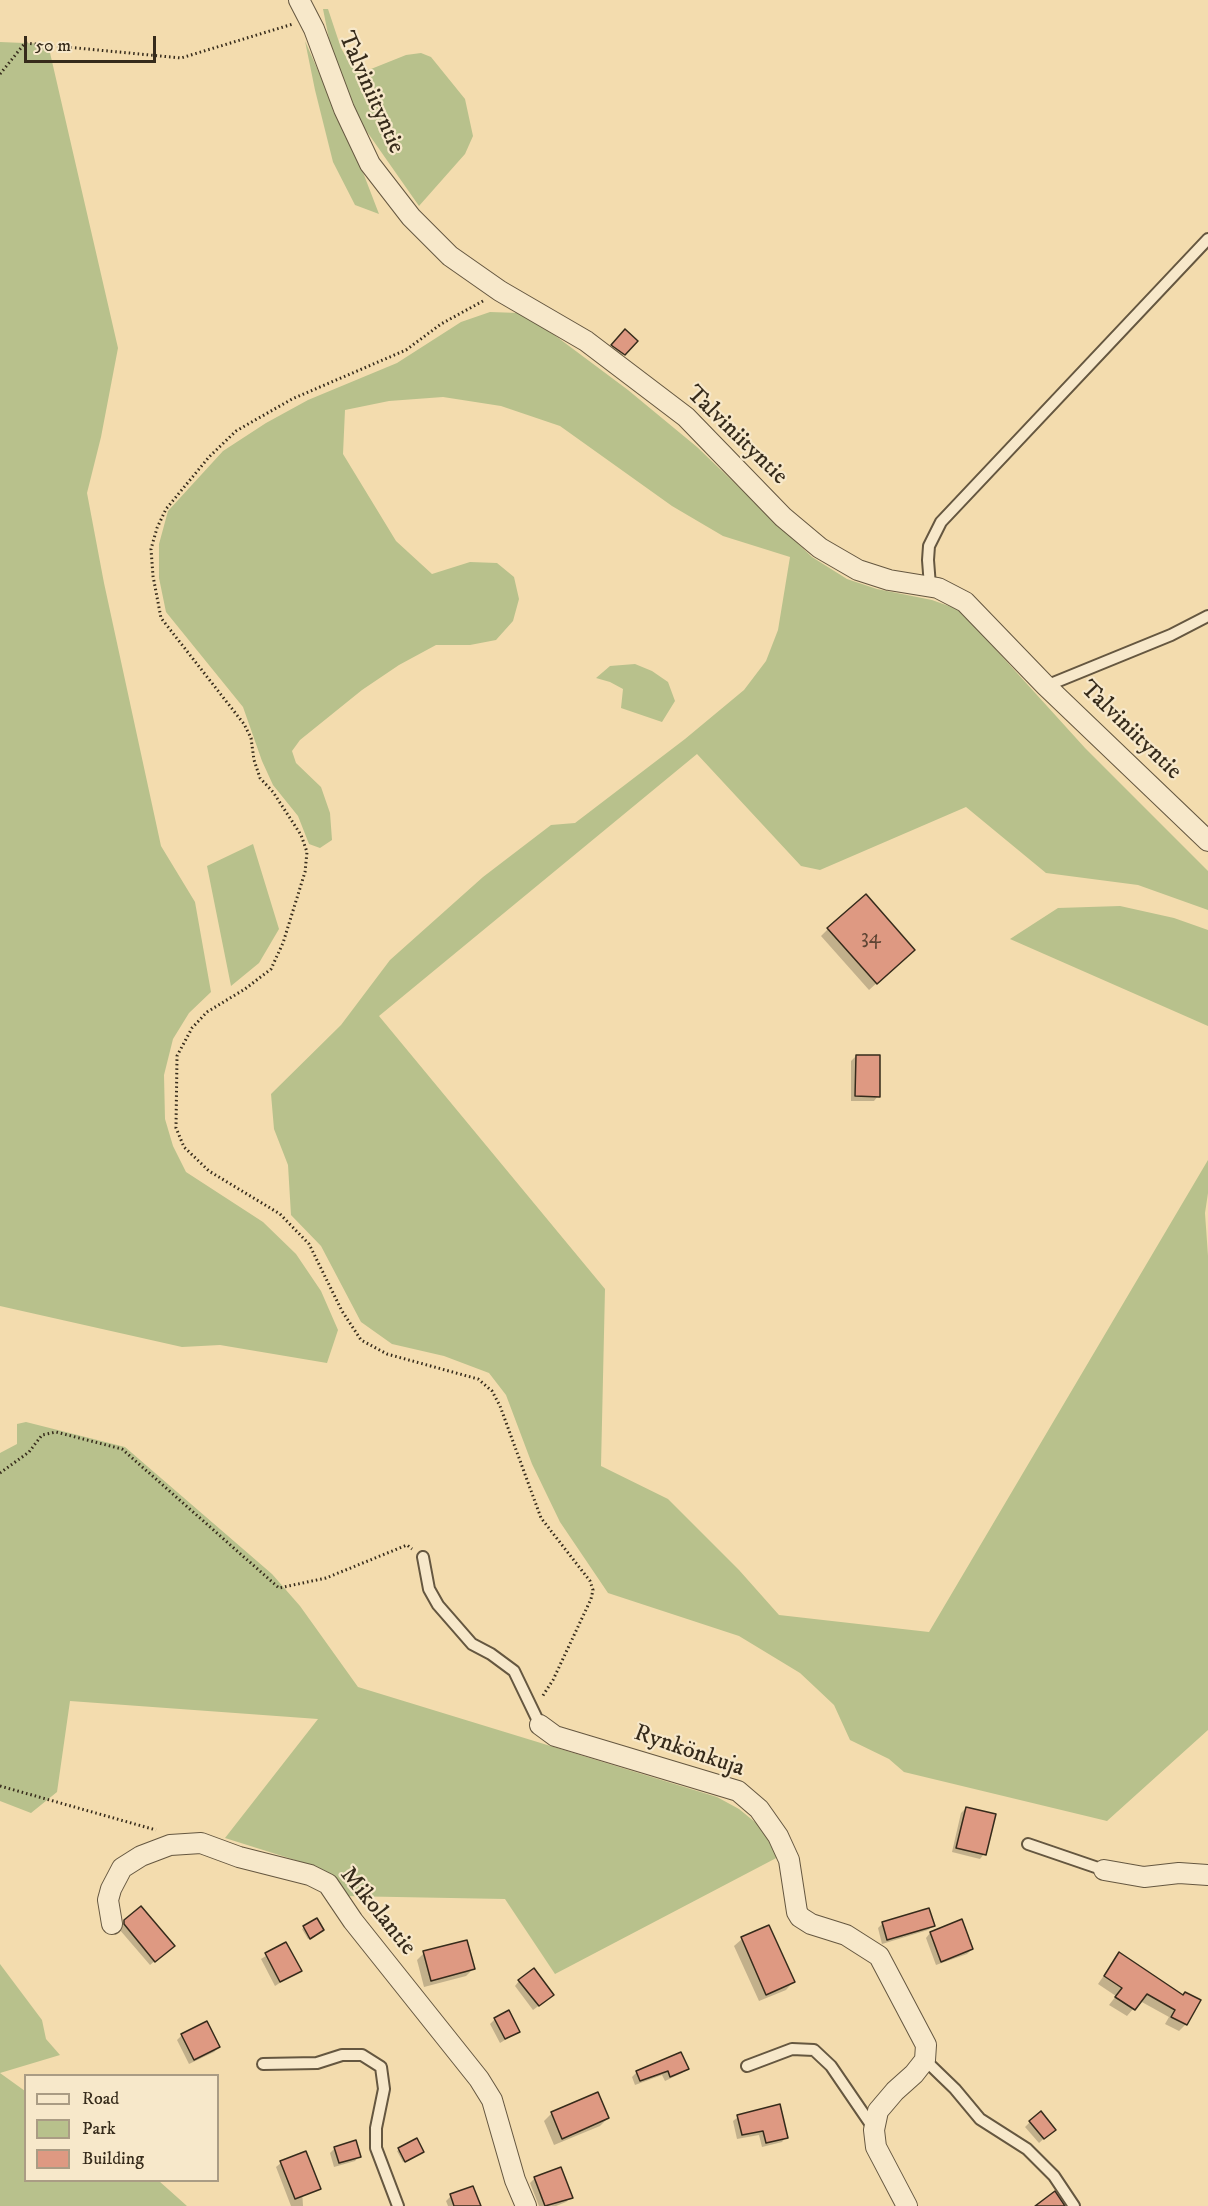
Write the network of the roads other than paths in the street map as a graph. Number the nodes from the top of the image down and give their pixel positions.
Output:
1 (299, 0) edge
2 (1208, 239) edge
3 (930, 586) junction
4 (1208, 616) edge
5 (1046, 686) junction
6 (1208, 841) edge
7 (423, 1557) road end
8 (536, 1719) joint
9 (1028, 1844) dead end
10 (1104, 1870) joint
11 (1208, 1875) edge
12 (112, 1924) dead end
13 (925, 2060) junction
14 (263, 2064) dead end
15 (747, 2066) dead end
16 (874, 2130) junction
17 (398, 2206) edge
18 (526, 2206) edge
19 (907, 2206) edge
20 (1074, 2206) edge

1 - 3 street, Talviniityntie
2 - 3 lane
3 - 5 street, Talviniityntie
4 - 5 lane
5 - 6 street, Talviniityntie
7 - 8 lane
8 - 13 street, Rynkönkuja
9 - 10 lane
10 - 11 street
12 - 18 street, Mikolantie
13 - 16 street
13 - 20 lane
14 - 17 lane
15 - 16 lane
16 - 19 street

